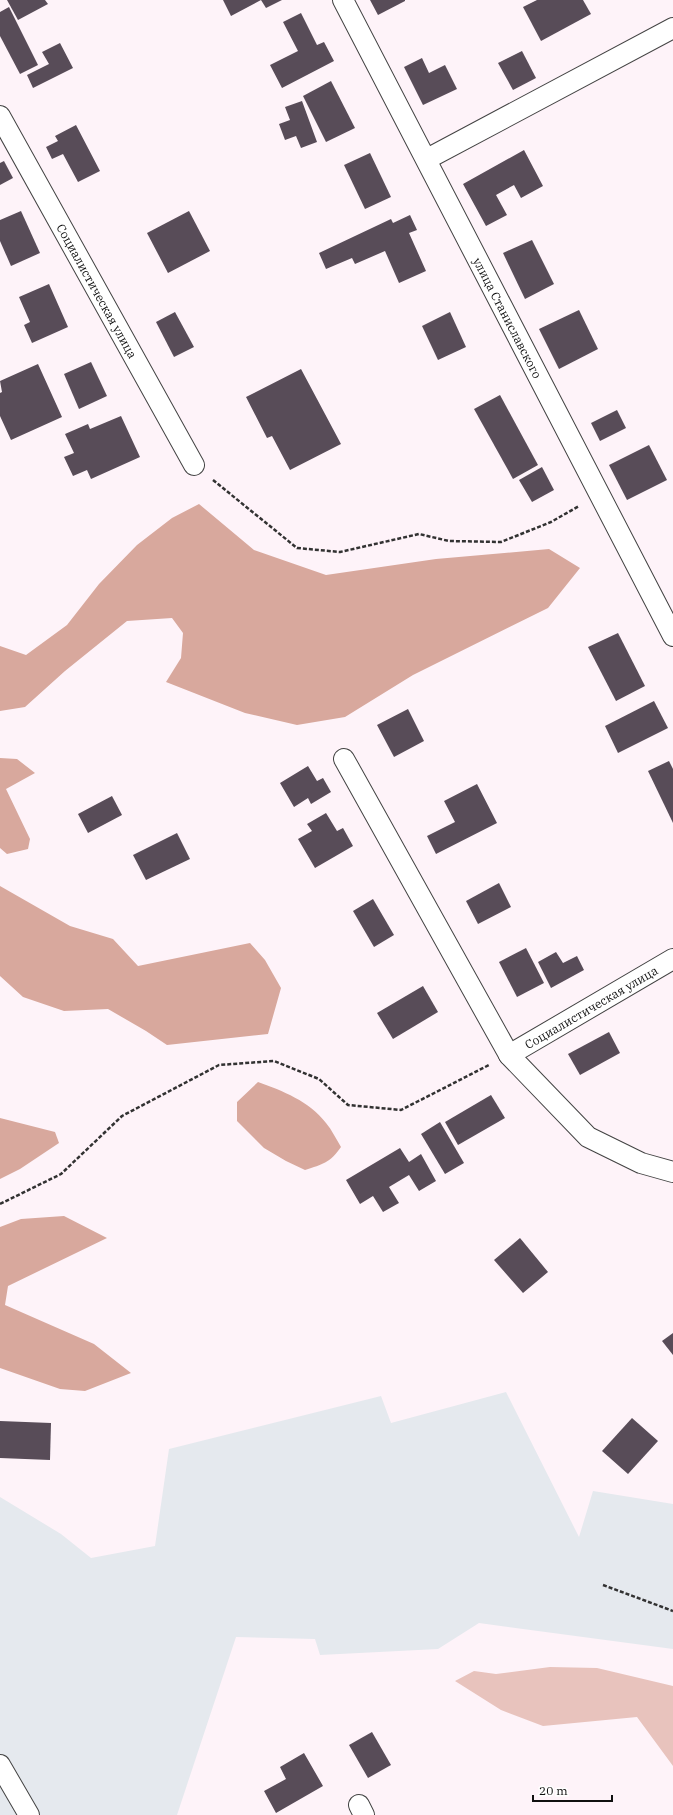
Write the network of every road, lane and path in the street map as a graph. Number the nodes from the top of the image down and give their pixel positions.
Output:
1 (343, 0) edge
2 (673, 28) edge
3 (0, 116) edge
4 (427, 159) junction
5 (194, 464) joint
6 (600, 495) junction
7 (673, 636) edge
8 (344, 760) dead end
9 (673, 959) edge
10 (509, 1055) junction
11 (673, 1172) edge
12 (0, 1204) edge
13 (604, 1585) dead end
14 (673, 1611) edge
15 (0, 1765) edge
16 (29, 1815) edge

1 - 4 street, улица Станиславского
2 - 4 street
3 - 5 street, Социалистическая улица
4 - 6 street, улица Станиславского
5 - 6 path
6 - 7 street, улица Станиславского
8 - 10 street
9 - 10 street, Социалистическая улица
10 - 11 street
10 - 12 path
13 - 14 path
15 - 16 street

